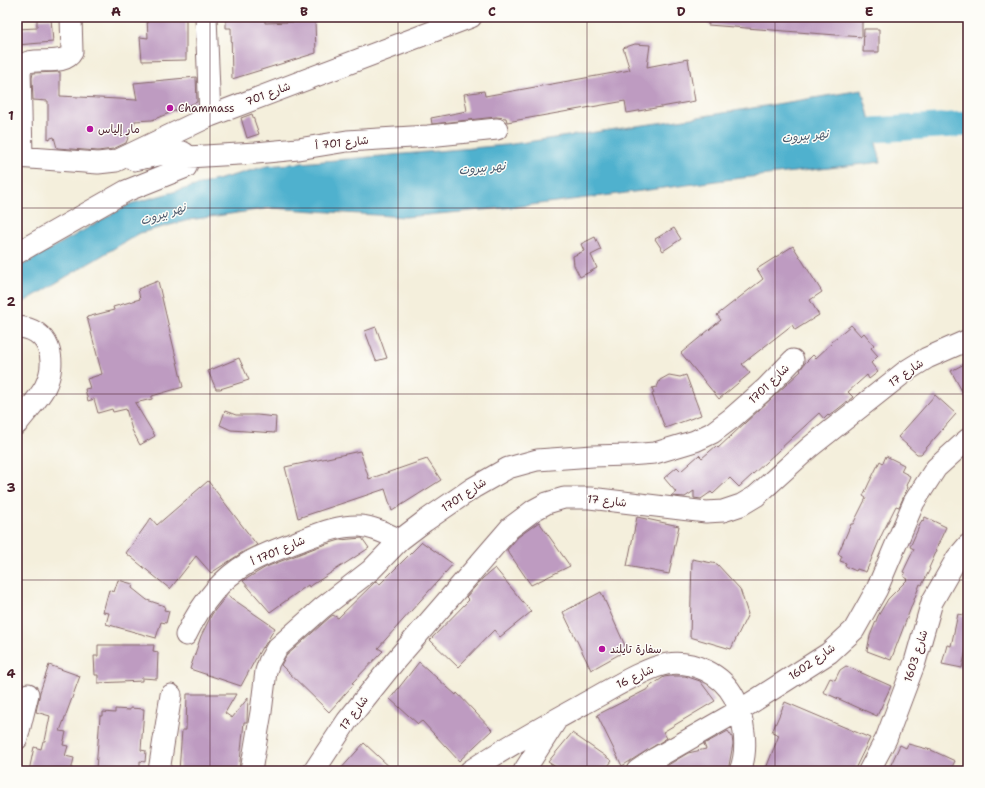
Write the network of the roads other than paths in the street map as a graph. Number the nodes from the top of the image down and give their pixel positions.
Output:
1 (71, 17) edge
2 (206, 17) edge
3 (471, 17) edge
4 (210, 116) junction
5 (497, 129) dead end
6 (188, 156) junction
7 (19, 157) edge
8 (116, 161) junction
9 (17, 253) edge
10 (17, 327) edge
11 (968, 340) edge
12 (793, 360) dead end
13 (17, 424) edge
14 (968, 440) edge
15 (400, 540) junction
16 (968, 545) edge
17 (186, 635) dead end
18 (28, 694) dead end
19 (171, 695) dead end
20 (740, 710) junction
21 (559, 717) junction
22 (17, 739) edge
23 (159, 771) edge
24 (251, 771) edge
25 (314, 771) edge
26 (470, 771) edge
27 (524, 771) edge
28 (636, 771) edge
29 (740, 771) edge
30 (869, 771) edge

1 - 7 street
2 - 4 street
3 - 4 street, شارع 701
4 - 8 street, شارع 701
5 - 6 street, شارع 701 أ
6 - 8 street, شارع 701 أ
6 - 9 street
7 - 8 street, شارع 701
10 - 13 street
11 - 25 street, شارع 17
12 - 15 street, شارع 1701
14 - 20 street, شارع 1602
15 - 17 street, شارع 1701 أ
15 - 24 street, شارع 1701
16 - 30 street, شارع 1603
18 - 22 street
19 - 23 street
20 - 21 street, شارع 16
20 - 28 street, شارع 1602
20 - 29 street, شارع 16
21 - 26 street, شارع 16
21 - 27 street

